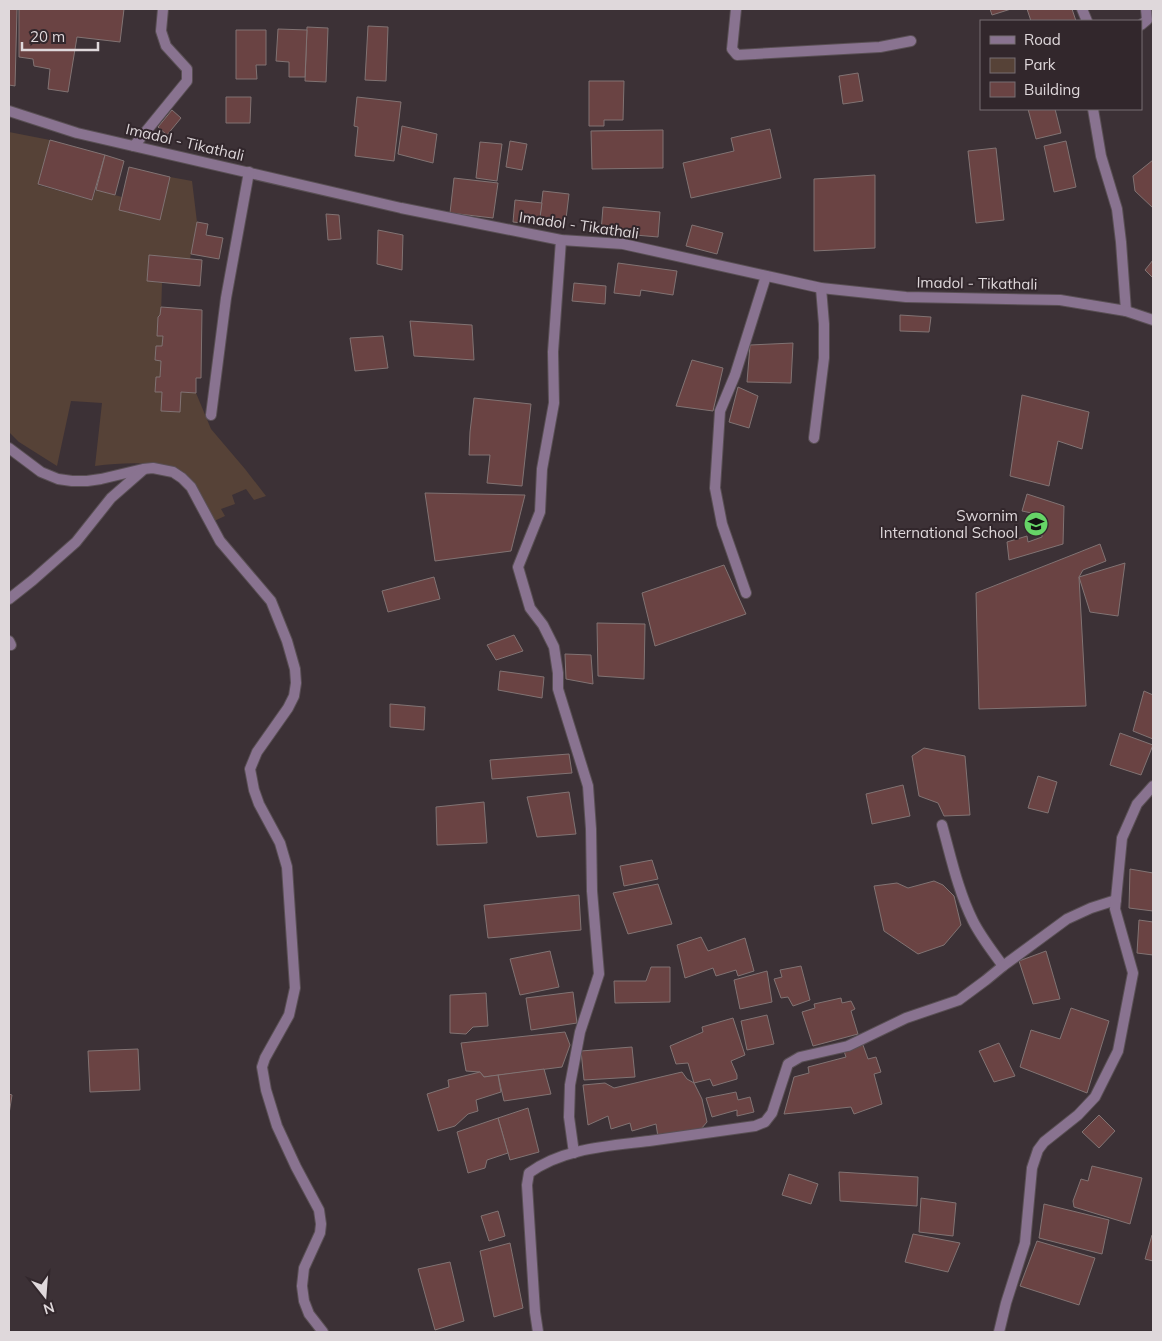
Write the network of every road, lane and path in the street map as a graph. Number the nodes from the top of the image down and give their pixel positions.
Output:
1 (162, 9) edge
2 (736, 9) edge
3 (1146, 9) edge
4 (1147, 22) edge
5 (911, 41) dead end
6 (1094, 110) edge
7 (9, 111) edge
8 (134, 146) junction
9 (248, 172) junction
10 (561, 240) junction
11 (766, 276) junction
12 (821, 288) junction
13 (1126, 311) junction
14 (1153, 320) edge
15 (211, 415) dead end
16 (814, 438) dead end
17 (9, 448) edge
18 (143, 469) junction
19 (746, 593) dead end
20 (9, 599) edge
21 (1153, 786) edge
22 (942, 825) dead end
23 (1116, 900) junction
24 (1004, 966) junction
25 (574, 1153) junction
26 (324, 1332) edge
27 (538, 1332) edge
28 (1000, 1332) edge

1 - 8 street
2 - 5 street
3 - 4 street
6 - 13 street
7 - 8 street, Imadol - Tikathali
8 - 9 street, Imadol - Tikathali
9 - 10 street, Imadol - Tikathali
9 - 15 street
10 - 11 street, Imadol - Tikathali
10 - 25 street
11 - 12 street, Imadol - Tikathali
11 - 19 street
12 - 13 street, Imadol - Tikathali
12 - 16 street
13 - 14 street, Imadol - Tikathali
17 - 18 street
18 - 20 street
18 - 26 street
21 - 23 street
22 - 24 street
23 - 24 street
23 - 28 street
24 - 25 street
25 - 27 street

